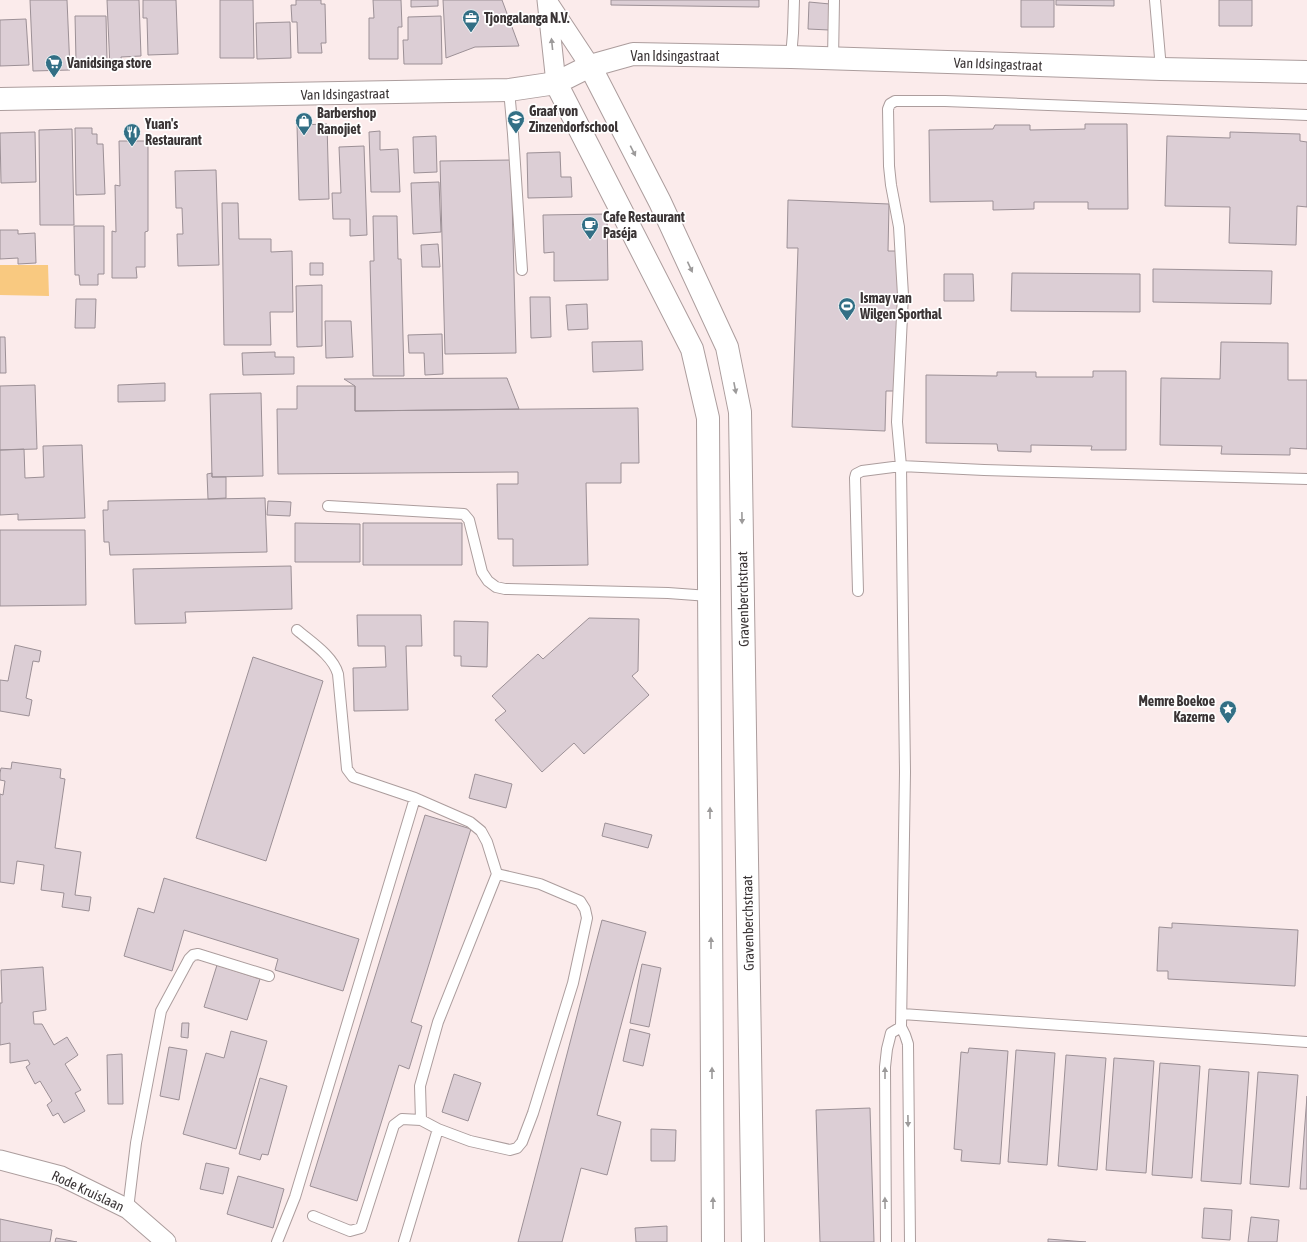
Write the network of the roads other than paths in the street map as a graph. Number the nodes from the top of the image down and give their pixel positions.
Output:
1 (794, 0) edge
2 (834, 0) edge
3 (1155, 0) edge
4 (547, 1) edge
5 (791, 57) junction
6 (833, 60) junction
7 (590, 66) junction
8 (1161, 69) junction
9 (1307, 72) edge
10 (556, 83) junction
11 (509, 90) junction
12 (0, 99) edge
13 (1307, 115) edge
14 (522, 270) dead end
15 (901, 466) junction
16 (1307, 479) edge
17 (328, 506) dead end
18 (858, 591) dead end
19 (709, 596) junction
20 (297, 630) dead end
21 (416, 798) junction
22 (496, 874) junction
23 (269, 976) dead end
24 (902, 1014) junction
25 (901, 1027) junction
26 (1307, 1042) edge
27 (421, 1120) junction
28 (438, 1129) junction
29 (0, 1160) edge
30 (128, 1209) junction
31 (313, 1216) dead end
32 (166, 1242) edge
33 (277, 1242) edge
34 (404, 1242) edge
35 (713, 1242) edge
36 (753, 1242) edge
37 (886, 1242) edge
38 (910, 1242) edge

1 - 5 lane
2 - 6 lane
3 - 8 lane
4 - 7 street, Gravenberchstraat
10 -> 4 street
5 - 6 street, Van Idsingastraat
5 - 7 street, Van Idsingastraat
6 - 8 street, Van Idsingastraat
7 - 10 street, Van Idsingastraat
7 -> 36 street, Gravenberchstraat
8 - 9 street, Van Idsingastraat
10 - 11 street, Van Idsingastraat
10 - 19 street
11 - 12 street, Van Idsingastraat
11 - 14 lane
13 - 15 lane
15 - 16 lane
15 - 18 lane
15 - 24 lane
17 - 19 lane
35 -> 19 street
20 - 21 lane
21 - 22 lane
21 - 33 lane
22 - 27 lane
22 - 28 lane
23 - 30 lane
24 - 25 lane
24 - 26 lane
37 -> 25 lane
25 -> 38 lane
27 - 28 lane
27 - 31 lane
28 - 34 lane
29 - 30 street, Rode Kruislaan
30 - 32 street, Rode Kruislaan

